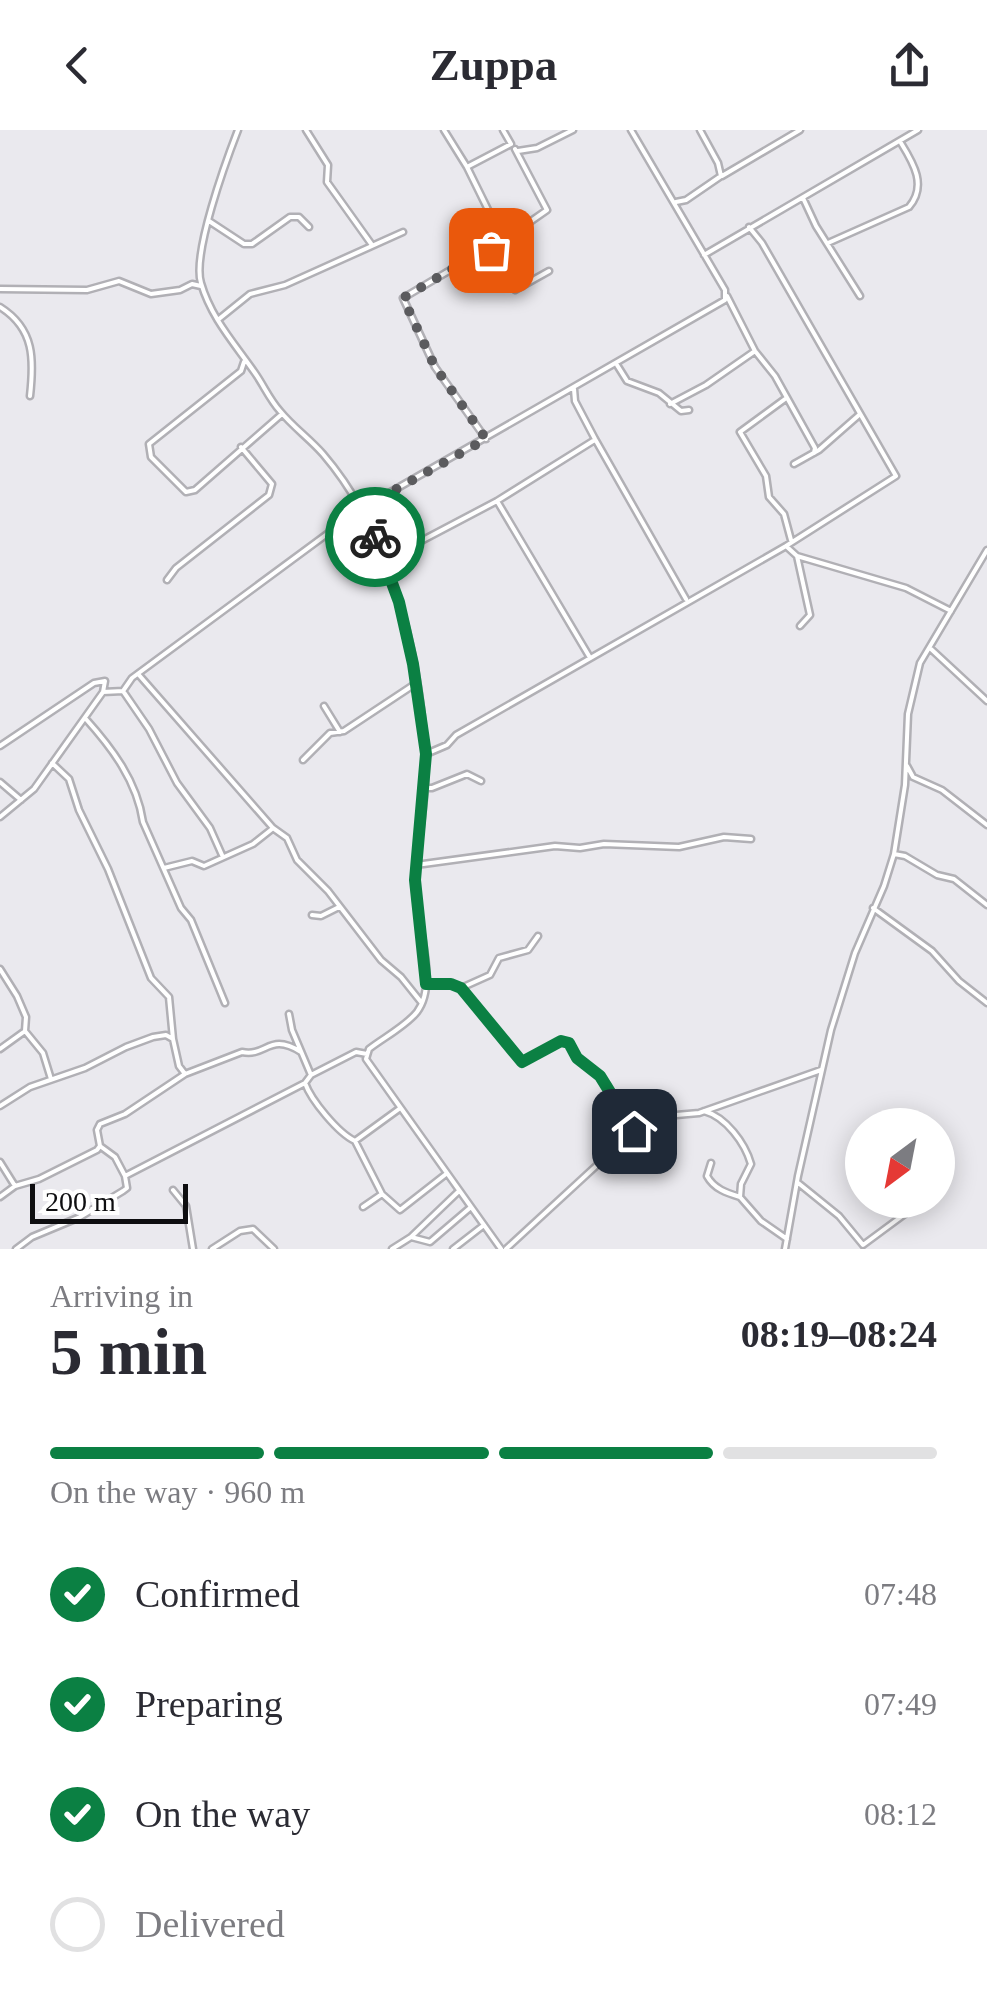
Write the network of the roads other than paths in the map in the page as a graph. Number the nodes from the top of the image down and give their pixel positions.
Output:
1 (238, 130) edge
2 (306, 130) edge
3 (444, 130) edge
4 (502, 130) edge
5 (572, 130) edge
6 (631, 130) edge
7 (700, 130) edge
8 (800, 130) edge
9 (918, 130) edge
10 (901, 142) junction
11 (513, 147) junction
12 (467, 168) junction
13 (722, 176) junction
14 (803, 198) junction
15 (673, 202) junction
16 (210, 222) junction
17 (309, 227) dead end
18 (749, 227) junction
19 (402, 232) dead end
20 (498, 238) junction
21 (828, 243) junction
22 (372, 245) junction
23 (491, 246) junction
24 (704, 255) junction
25 (549, 271) dead end
26 (201, 286) junction
27 (0, 289) edge
28 (727, 296) junction
29 (860, 296) dead end
30 (0, 307) edge
31 (218, 320) junction
32 (754, 351) junction
33 (244, 360) junction
34 (617, 365) junction
35 (574, 388) junction
36 (30, 396) dead end
37 (785, 399) junction
38 (670, 404) junction
39 (689, 410) dead end
40 (282, 414) junction
41 (859, 414) junction
42 (486, 439) junction
43 (595, 440) junction
44 (241, 447) junction
45 (814, 453) junction
46 (794, 464) dead end
47 (497, 501) junction
48 (361, 509) junction
49 (788, 544) junction
50 (987, 550) edge
51 (797, 556) junction
52 (385, 560) junction
53 (167, 580) dead end
54 (687, 601) junction
55 (951, 611) junction
56 (800, 626) dead end
57 (931, 649) junction
58 (588, 656) junction
59 (138, 675) junction
60 (415, 684) junction
61 (123, 690) junction
62 (103, 692) junction
63 (987, 701) edge
64 (324, 706) dead end
65 (85, 718) junction
66 (340, 732) junction
67 (0, 746) edge
68 (426, 754) junction
69 (303, 760) dead end
70 (52, 763) junction
71 (906, 766) junction
72 (481, 781) dead end
73 (0, 782) edge
74 (423, 788) junction
75 (21, 800) junction
76 (0, 816) edge
77 (987, 825) edge
78 (273, 828) junction
79 (751, 839) dead end
80 (894, 854) junction
81 (222, 856) junction
82 (416, 866) junction
83 (164, 868) junction
84 (987, 905) edge
85 (339, 907) junction
86 (874, 908) junction
87 (312, 915) dead end
88 (538, 936) dead end
89 (0, 970) edge
90 (426, 984) junction
91 (461, 988) junction
92 (224, 1003) dead end
93 (987, 1003) edge
94 (422, 1004) junction
95 (289, 1014) dead end
96 (25, 1031) junction
97 (173, 1036) junction
98 (0, 1049) edge
99 (302, 1052) junction
100 (367, 1054) junction
101 (821, 1070) junction
102 (185, 1074) junction
103 (312, 1074) junction
104 (51, 1080) junction
105 (304, 1083) junction
106 (0, 1106) edge
107 (399, 1110) junction
108 (704, 1111) junction
109 (664, 1116) dead end
110 (651, 1127) dead end
111 (634, 1131) junction
112 (355, 1141) junction
113 (100, 1146) junction
114 (0, 1162) edge
115 (711, 1163) dead end
116 (446, 1174) junction
117 (125, 1176) junction
118 (798, 1182) junction
119 (15, 1186) junction
120 (173, 1190) dead end
121 (459, 1191) junction
122 (382, 1194) junction
123 (0, 1196) edge
124 (740, 1197) junction
125 (362, 1207) dead end
126 (471, 1208) junction
127 (901, 1218) edge
128 (484, 1226) junction
129 (411, 1237) junction
130 (787, 1239) junction
131 (16, 1249) edge
132 (194, 1249) edge
133 (212, 1249) edge
134 (274, 1249) edge
135 (392, 1249) edge
136 (453, 1249) edge
137 (503, 1249) edge
138 (786, 1249) edge

1 - 16 street
2 - 22 street
3 - 12 street
4 - 11 street
5 - 11 street
6 - 15 street
7 - 13 street
8 - 13 street
9 - 10 street
10 - 14 street
10 - 21 street
11 - 12 street
11 - 20 street
12 - 20 street
13 - 15 street
14 - 18 street
14 - 21 street
15 - 24 street
16 - 17 street
16 - 26 street
18 - 24 street
18 - 41 street
19 - 22 street
20 - 23 street
21 - 29 street
22 - 31 street
23 - 25 street
23 - 42 street
24 - 28 street
26 - 27 street
26 - 31 street
28 - 32 street
28 - 34 street
30 - 36 street
31 - 33 street
32 - 37 street
32 - 38 street
33 - 40 street
33 - 44 street
34 - 35 street
34 - 38 street
35 - 42 street
35 - 43 street
37 - 45 street
37 - 49 street
38 - 39 street
40 - 44 street
40 - 48 street
41 - 45 street
41 - 49 street
42 - 48 street
43 - 47 street
43 - 54 street
44 - 53 street
45 - 46 street
47 - 52 street
47 - 58 street
48 - 52 street
48 - 59 street
49 - 51 street
49 - 54 street
50 - 55 street
51 - 55 street
51 - 56 street
52 - 60 street
54 - 58 street
55 - 57 street
57 - 63 street
57 - 71 street
58 - 68 street
59 - 61 street
59 - 78 street
60 - 66 street
60 - 68 street
61 - 62 street
61 - 81 street
62 - 65 street
62 - 67 street
64 - 66 street
65 - 70 street
65 - 83 street
66 - 69 street
68 - 74 street
70 - 75 street
70 - 97 street
71 - 77 street
71 - 80 street
72 - 74 street
73 - 75 street
74 - 82 street
75 - 76 street
78 - 81 street
78 - 85 street
79 - 82 street
80 - 84 street
80 - 86 street
81 - 83 street
82 - 90 street
83 - 92 street
85 - 87 street
85 - 94 street
86 - 93 street
86 - 101 street
88 - 91 street
89 - 96 street
90 - 91 street
90 - 94 street
91 - 111 street
94 - 100 street
95 - 99 street
96 - 98 street
96 - 104 street
97 - 102 street
97 - 104 street
99 - 102 street
99 - 103 street
100 - 103 street
100 - 107 street
101 - 108 street
101 - 118 street
102 - 113 street
103 - 105 street
104 - 106 street
105 - 112 street
105 - 117 street
107 - 112 street
107 - 116 street
108 - 109 street
108 - 124 street
110 - 111 street
111 - 137 street
112 - 122 street
113 - 117 street
113 - 119 street
114 - 119 street
115 - 124 street
116 - 121 street
116 - 122 street
117 - 131 street
118 - 127 street
118 - 130 street
119 - 123 street
120 - 132 street
121 - 126 street
121 - 129 street
122 - 125 street
124 - 130 street
126 - 128 street
126 - 129 street
128 - 136 street
128 - 137 street
129 - 135 street
130 - 138 street
133 - 134 street

